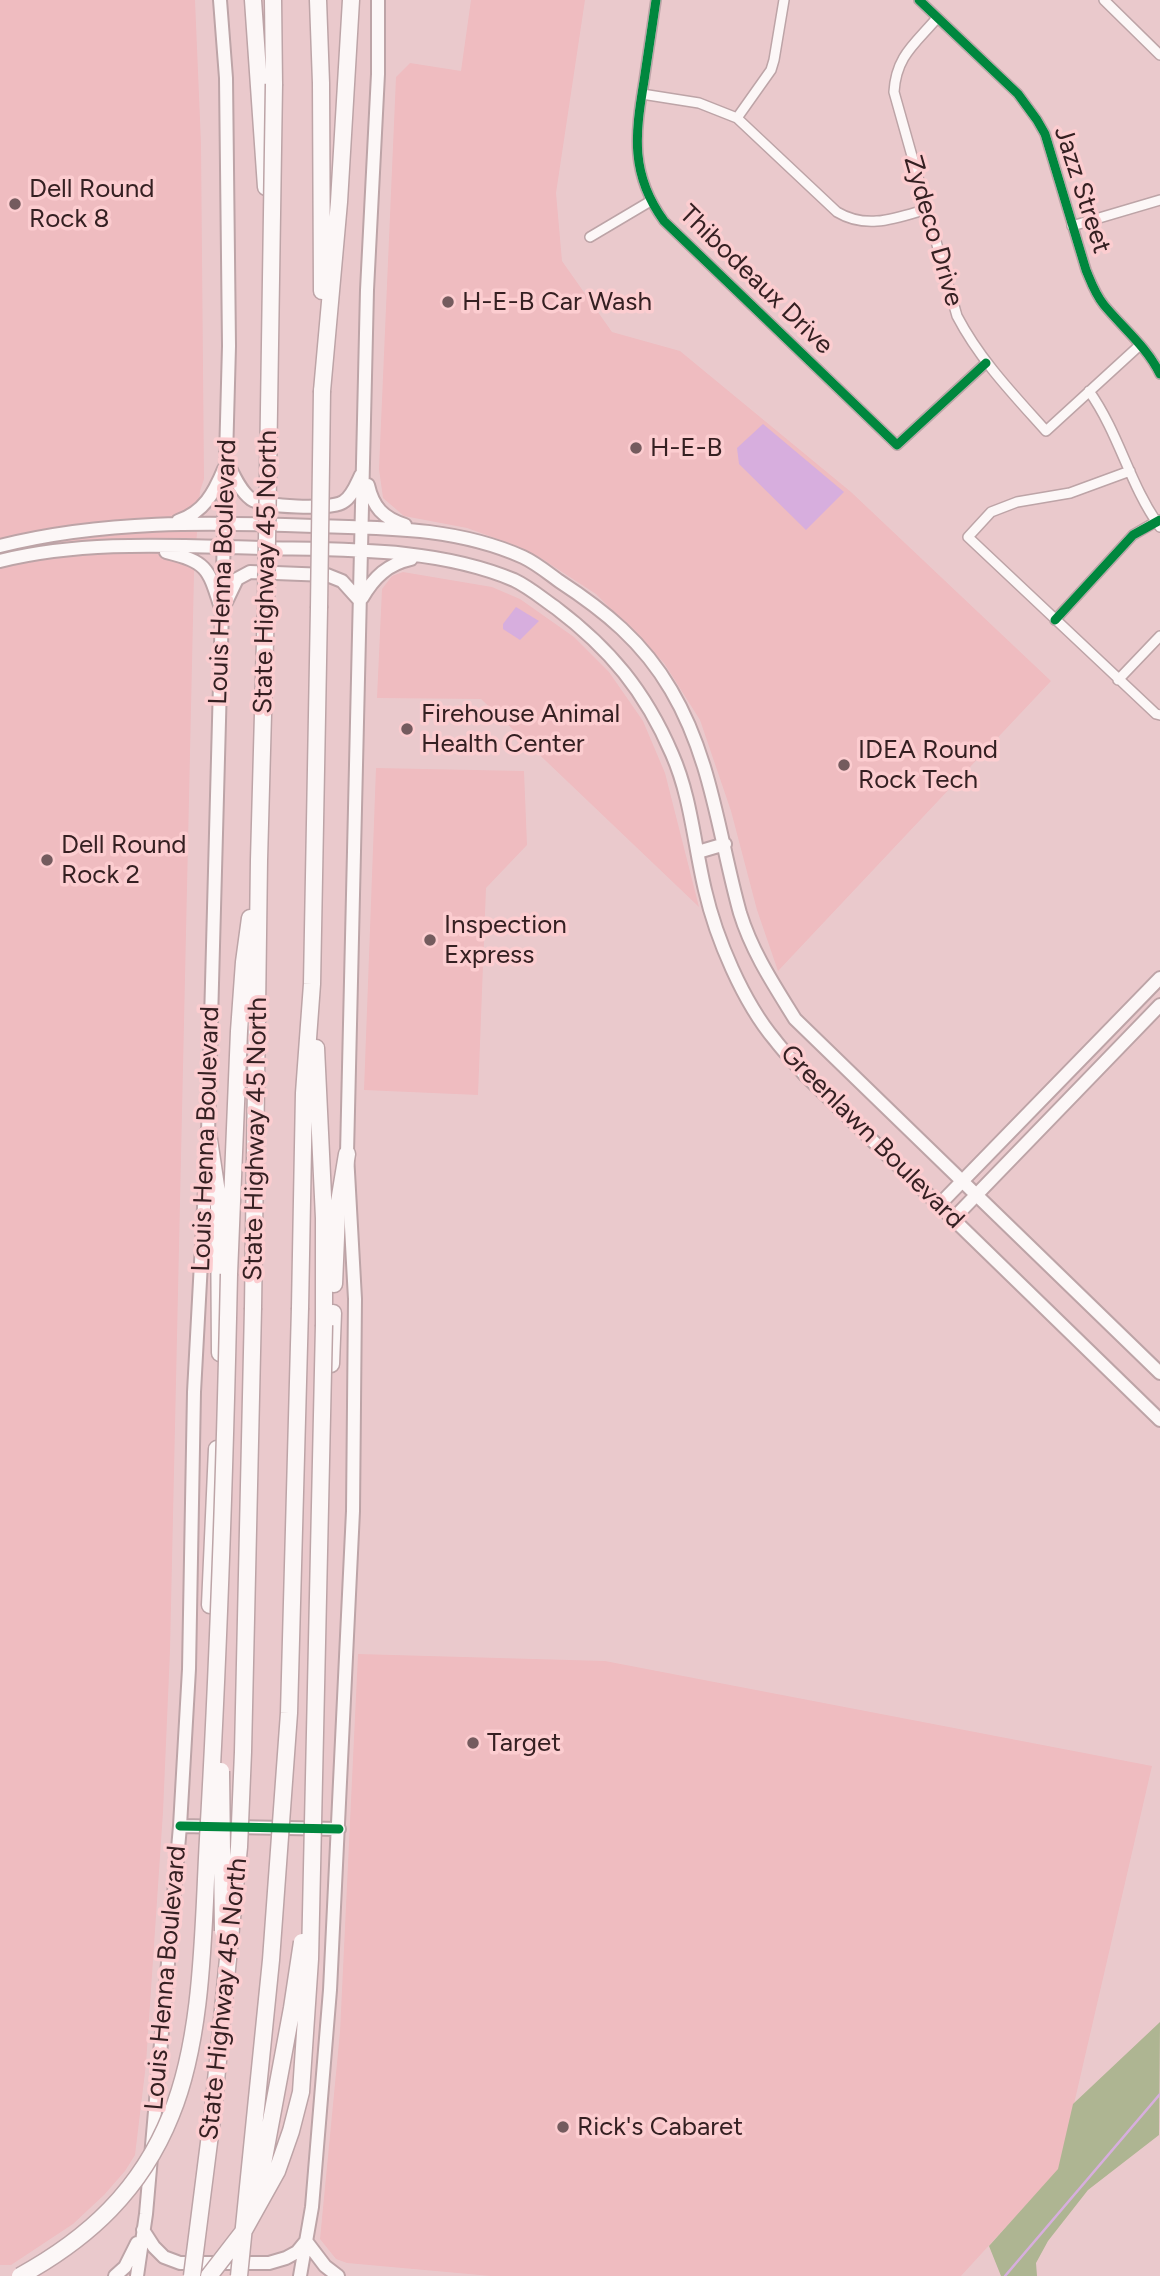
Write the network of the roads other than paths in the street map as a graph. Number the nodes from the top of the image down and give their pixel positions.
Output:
1 (220, 0) edge
2 (253, 0) edge
3 (273, 0) edge
4 (318, 0) edge
5 (351, 0) edge
6 (378, 0) edge
7 (656, 0) edge
8 (784, 0) edge
9 (919, 0) edge
10 (1104, 0) edge
11 (937, 18) junction
12 (1160, 55) edge
13 (267, 83) junction
14 (642, 94) junction
15 (737, 118) junction
16 (1160, 200) edge
17 (649, 202) junction
18 (927, 209) junction
19 (1072, 226) junction
20 (590, 237) dead end
21 (1140, 345) junction
22 (1158, 361) edge
23 (986, 363) junction
24 (1160, 374) edge
25 (322, 391) junction
26 (1089, 391) junction
27 (227, 462) junction
28 (363, 467) junction
29 (1129, 471) junction
30 (173, 523) junction
31 (226, 523) junction
32 (1159, 523) edge
33 (362, 527) junction
34 (425, 530) junction
35 (67, 532) junction
36 (0, 546) edge
37 (149, 547) junction
38 (225, 547) junction
39 (362, 551) junction
40 (40, 553) junction
41 (423, 557) junction
42 (0, 561) edge
43 (360, 601) junction
44 (222, 612) junction
45 (1055, 620) junction
46 (1160, 636) edge
47 (1118, 680) junction
48 (1160, 715) edge
49 (725, 844) junction
50 (698, 852) junction
51 (259, 860) junction
52 (1160, 978) edge
53 (312, 984) junction
54 (1160, 1005) edge
55 (208, 1133) junction
56 (347, 1154) junction
57 (963, 1180) junction
58 (977, 1193) junction
59 (940, 1204) junction
60 (954, 1217) junction
61 (1160, 1373) edge
62 (1160, 1420) edge
63 (180, 1826) junction
64 (339, 1829) junction
65 (225, 1990) junction
66 (143, 2230) junction
67 (306, 2241) junction
68 (243, 2249) junction
69 (20, 2276) edge
70 (115, 2276) edge
71 (137, 2276) edge
72 (192, 2276) edge
73 (209, 2276) edge
74 (239, 2276) edge
75 (300, 2276) edge
76 (338, 2276) edge

1 - 27 main road, Louis Henna Boulevard
2 - 13 highway
3 - 13 highway, State Highway 45 North
4 - 25 highway, State Highway 45 North
5 - 25 highway
6 - 28 main road
7 - 14 street, Thibodeaux Drive
8 - 15 street
9 - 11 street, Jazz Street
10 - 12 street
11 - 18 street, Zydeco Drive
11 - 19 street, Jazz Street
13 - 51 highway, State Highway 45 North, bridge
14 - 15 street
14 - 17 street, Thibodeaux Drive
15 - 18 street
16 - 19 street
17 - 20 street
17 - 23 street, Thibodeaux Drive
18 - 23 street, Zydeco Drive
19 - 21 street, Jazz Street
21 - 22 street, Jazz Street
21 - 26 street
22 - 24 street, Jazz Street
23 - 26 street, Zydeco Drive
25 - 53 highway, State Highway 45 North, bridge
26 - 29 street
27 - 28 main road
27 - 30 main road
27 - 31 main road, Louis Henna Boulevard
28 - 33 main road
28 - 34 main road
29 - 32 street
29 - 45 street
30 - 31 main road, Greenlawn Boulevard
30 - 35 main road, Greenlawn Boulevard
31 - 33 main road, Greenlawn Boulevard
31 - 38 main road, Louis Henna Boulevard
32 - 45 street
33 - 34 main road, Greenlawn Boulevard
33 - 39 main road
34 - 49 main road, Greenlawn Boulevard
35 - 36 main road, Greenlawn Boulevard
35 - 40 main road
37 - 38 main road, Greenlawn Boulevard
37 - 40 main road, Greenlawn Boulevard
37 - 44 main road
38 - 39 main road, Greenlawn Boulevard
38 - 44 main road, Louis Henna Boulevard
39 - 41 main road, Greenlawn Boulevard
39 - 43 main road
40 - 42 main road, Greenlawn Boulevard
41 - 43 main road
41 - 50 main road, Greenlawn Boulevard
43 - 44 main road
43 - 56 main road
44 - 55 main road, Louis Henna Boulevard
45 - 47 street
46 - 47 street
47 - 48 street
49 - 50 main road
49 - 57 main road, Greenlawn Boulevard
50 - 59 main road, Greenlawn Boulevard
51 - 65 highway, State Highway 45 North, bridge
51 - 69 highway, bridge
52 - 57 main road
53 - 68 highway, State Highway 45 North, bridge
53 - 73 highway, bridge
54 - 58 main road
55 - 63 main road, Louis Henna Boulevard
55 - 65 highway, bridge
56 - 64 main road
56 - 68 highway, bridge
57 - 58 main road, Greenlawn Boulevard
57 - 59 main road
58 - 60 main road
58 - 61 main road, Greenlawn Boulevard
59 - 60 main road, Greenlawn Boulevard
60 - 62 main road, Greenlawn Boulevard
63 - 64 main road
63 - 66 main road, Louis Henna Boulevard
64 - 67 main road
65 - 72 highway, State Highway 45 North, bridge
66 - 67 main road
66 - 70 main road
66 - 71 main road, Louis Henna Boulevard
67 - 75 main road
67 - 76 main road
68 - 74 highway, State Highway 45 North, bridge

